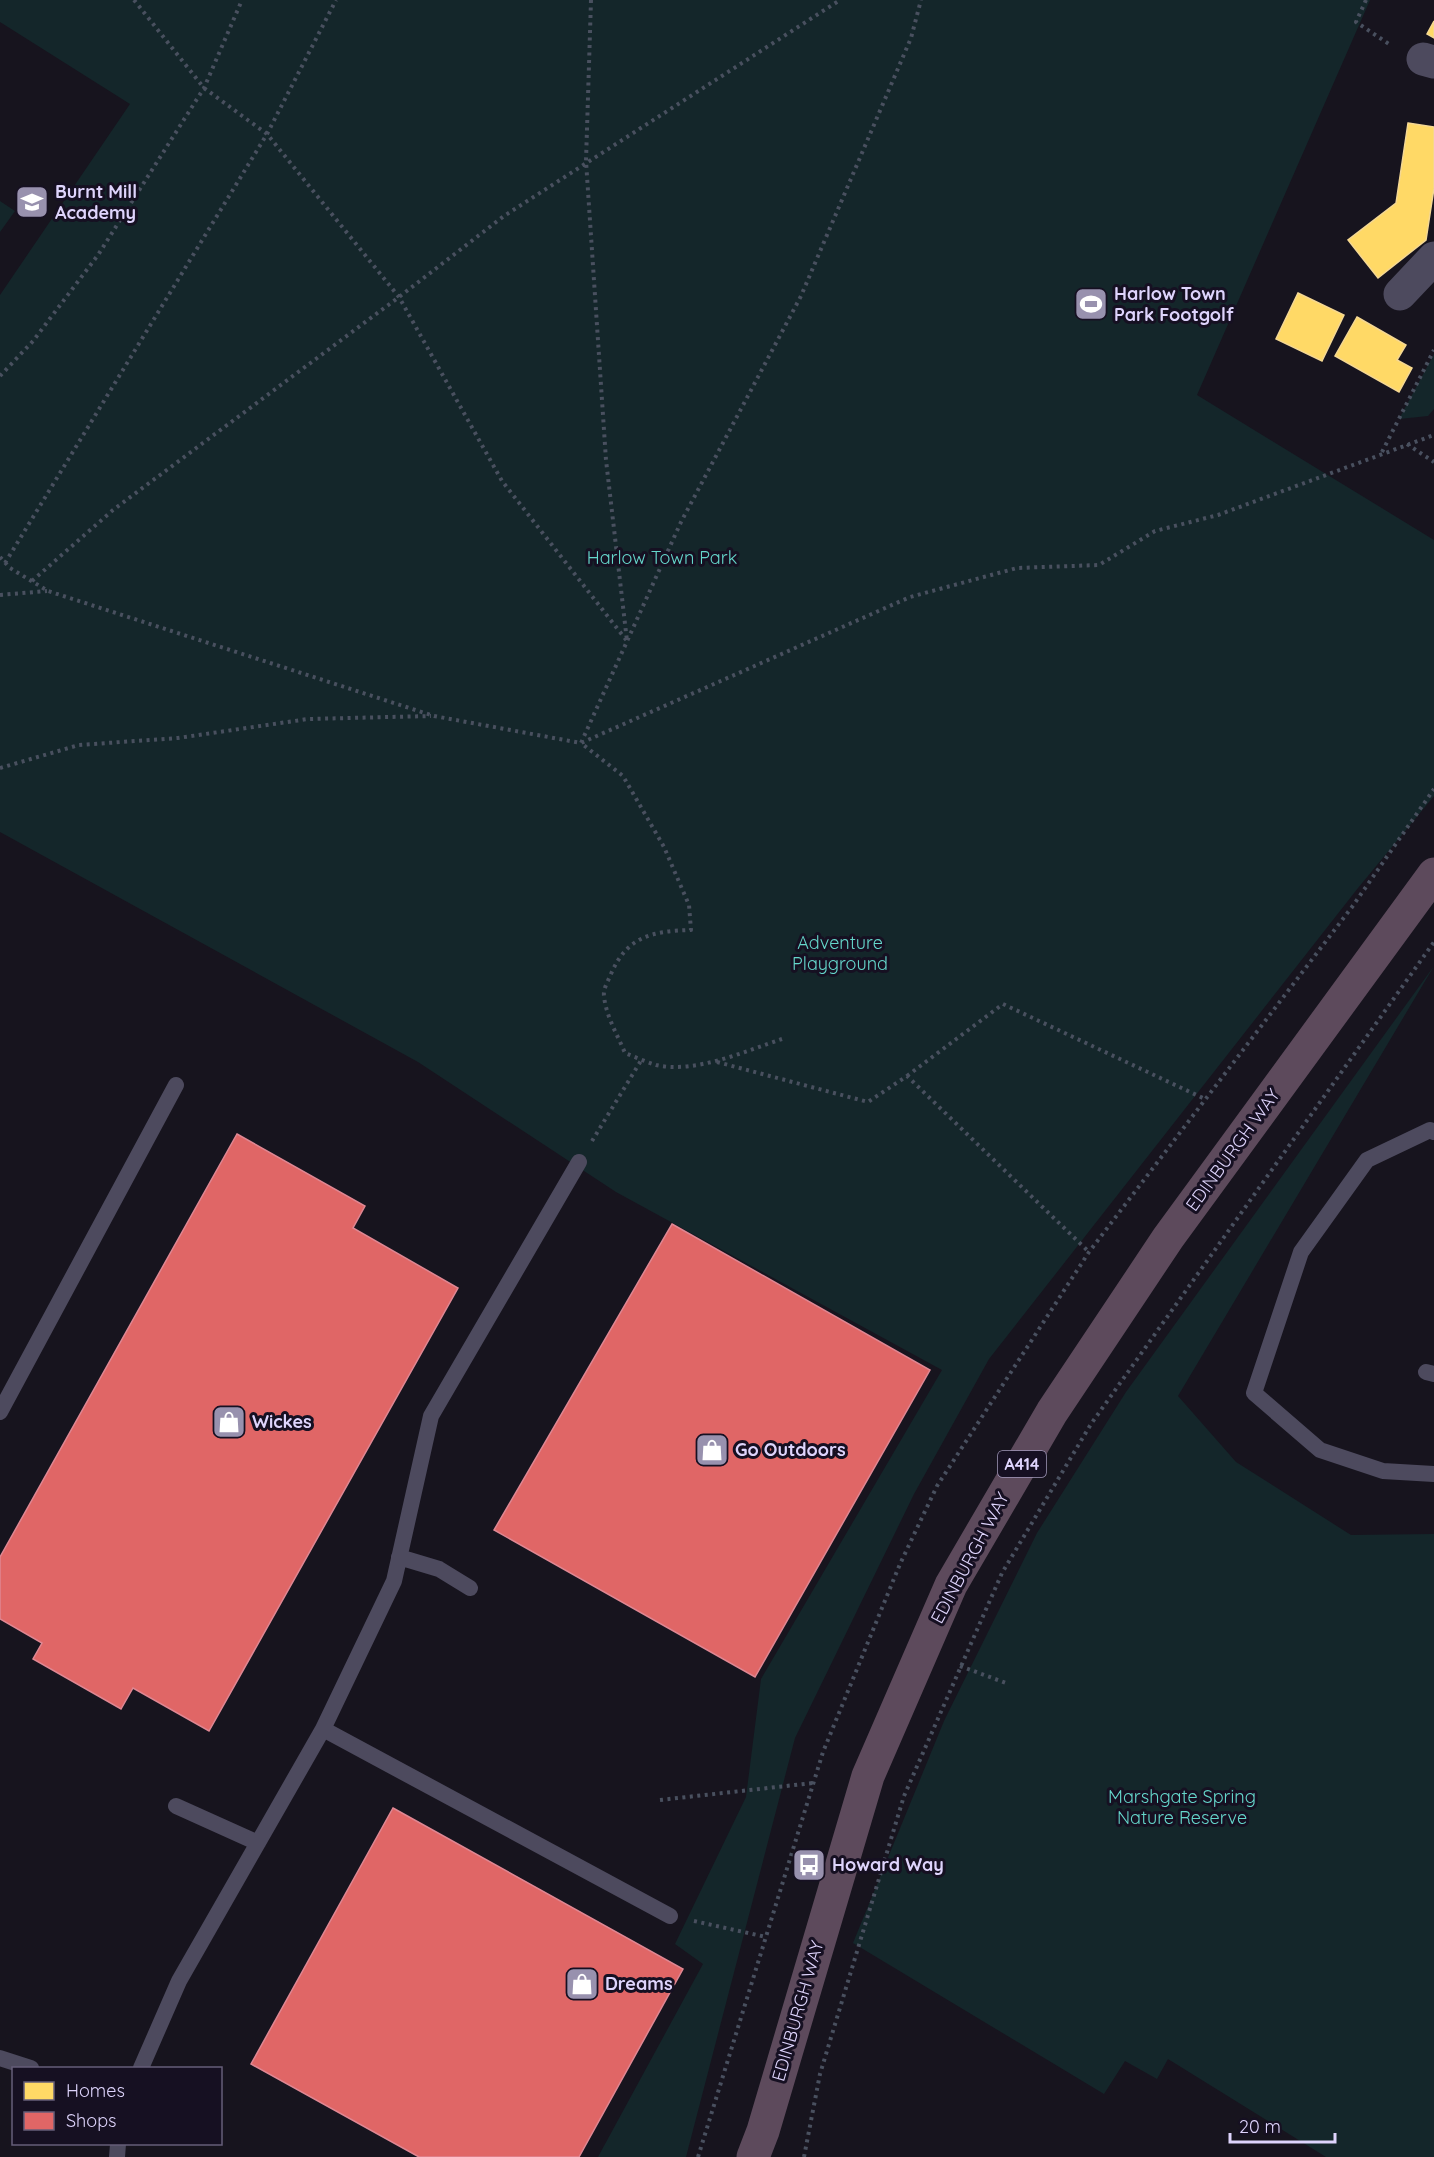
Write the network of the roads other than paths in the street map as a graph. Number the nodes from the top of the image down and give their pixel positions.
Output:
1 (1434, 258) edge
2 (1400, 294) dead end
3 (1434, 874) edge
4 (176, 1085) dead end
5 (1434, 1132) edge
6 (579, 1162) road end
7 (0, 1413) edge
8 (1434, 1474) edge
9 (399, 1557) junction
10 (470, 1588) dead end
11 (323, 1729) junction
12 (176, 1806) dead end
13 (258, 1843) junction
14 (670, 1916) road end
15 (0, 2058) edge
16 (28, 2067) edge
17 (141, 2067) edge
18 (760, 2148) edge

1 - 2 street
3 - 18 highway, EDINBURGH WAY / A414
4 - 7 lane
5 - 8 lane
6 - 9 lane
9 - 10 lane
9 - 11 lane
11 - 13 lane
11 - 14 lane
12 - 13 lane
13 - 17 lane
15 - 16 lane

